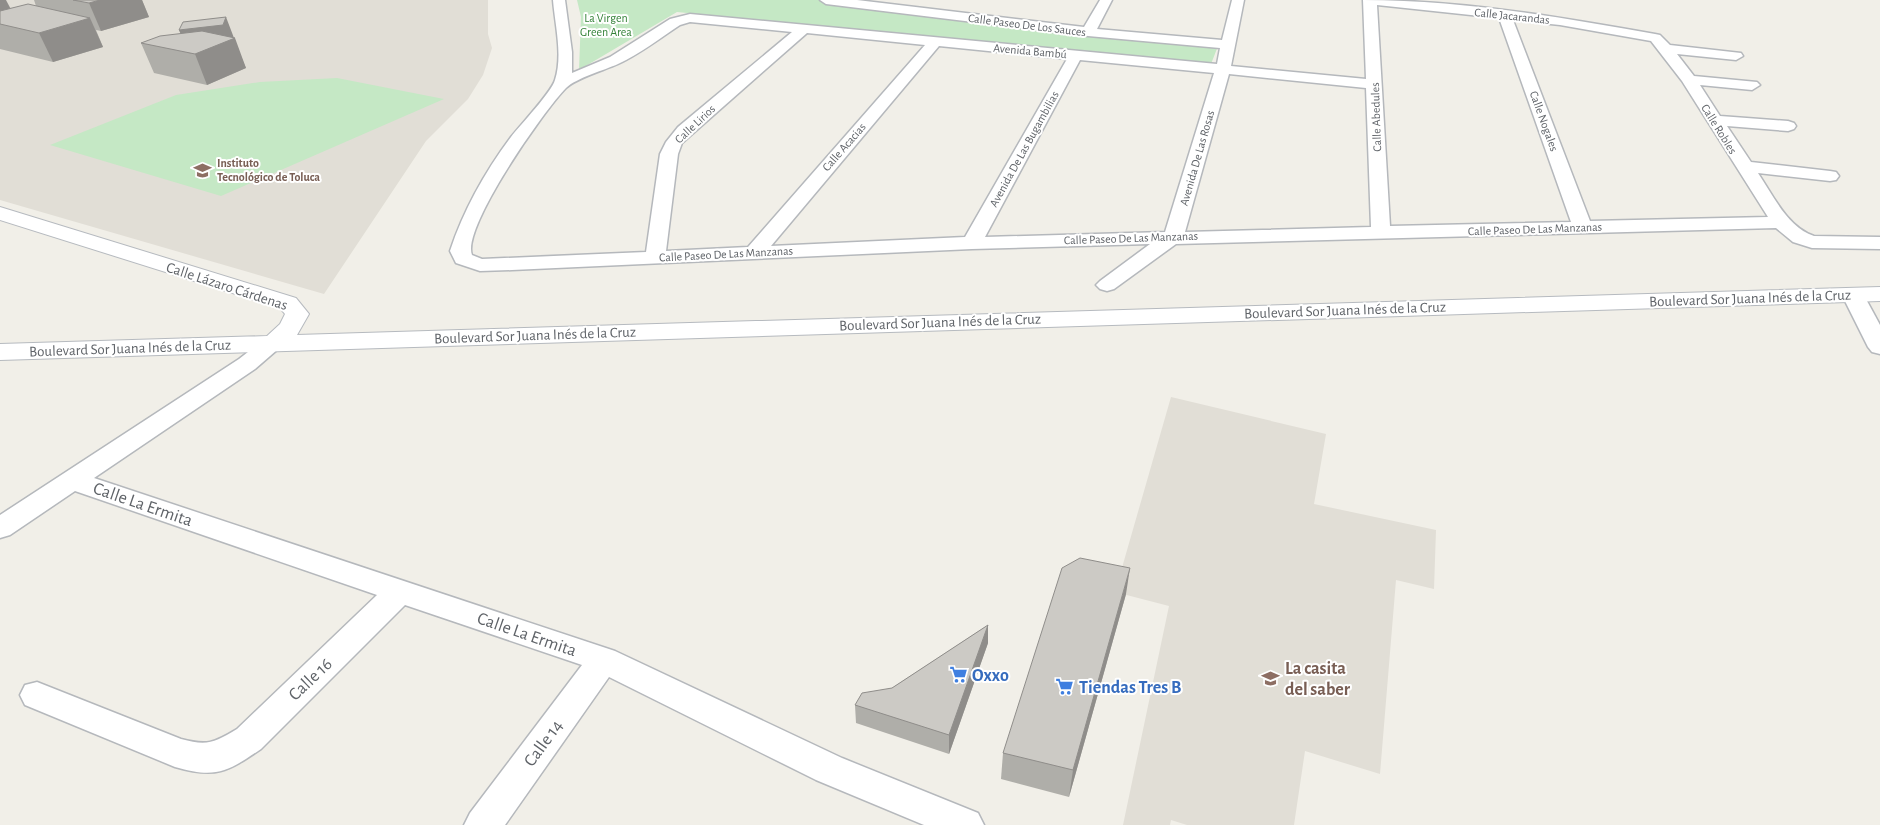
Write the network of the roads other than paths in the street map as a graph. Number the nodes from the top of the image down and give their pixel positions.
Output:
1 (559, 0) edge
2 (826, 0) edge
3 (881, 0) edge
4 (1106, 0) edge
5 (1238, 0) edge
6 (1369, 0) edge
7 (1504, 14) junction
8 (804, 29) junction
9 (1089, 29) junction
10 (935, 42) junction
11 (1661, 44) junction
12 (1228, 45) junction
13 (1076, 55) junction
14 (1736, 56) dead end
15 (1223, 69) junction
16 (1689, 80) junction
17 (562, 83) junction
18 (1374, 84) junction
19 (1752, 85) dead end
20 (1714, 120) junction
21 (1788, 126) dead end
22 (1743, 166) junction
23 (1830, 176) dead end
24 (0, 214) edge
25 (1781, 222) junction
26 (1583, 228) junction
27 (1381, 234) junction
28 (1174, 236) junction
29 (972, 243) junction
30 (1880, 243) edge
31 (754, 252) junction
32 (654, 257) junction
33 (1880, 281) edge
34 (1880, 294) edge
35 (1853, 295) junction
36 (1115, 302) junction
37 (282, 335) junction
38 (0, 336) edge
39 (1880, 347) edge
40 (0, 352) edge
41 (73, 480) junction
42 (0, 528) edge
43 (400, 591) junction
44 (604, 660) junction
45 (37, 695) dead end
46 (483, 825) edge
47 (965, 825) edge

1 - 17 street
2 - 9 street, Calle Paseo De Los Sauces
3 - 9 street, Calle Paseo De Los Sauces
4 - 9 street
5 - 12 street, Avenida De Las Rosas
6 - 7 street, Calle Jacarandas
6 - 18 street, Calle Abedules
7 - 11 street, Calle Jacarandas
7 - 26 street, Calle Nogales
8 - 10 street, Avenida Bambú
8 - 17 street, Avenida Bambú
8 - 32 street, Calle Lirios
9 - 12 street, Calle Paseo De Los Sauces
10 - 13 street, Avenida Bambú
10 - 31 street, Calle Acacias
11 - 14 street, Calle Jacarandas
11 - 16 street, Calle Robles
12 - 15 street, Avenida De Las Rosas
13 - 15 street, Avenida Bambú
13 - 29 street, Avenida De Las Bugambilias
15 - 18 street, Avenida Bambú
15 - 28 street, Avenida De Las Rosas
16 - 19 street
16 - 20 street, Calle Robles
17 - 32 street, Calle Paseo De Las Manzanas
18 - 27 street, Calle Abedules
20 - 21 street
20 - 22 street, Calle Robles
22 - 23 street
22 - 25 street, Calle Robles
24 - 37 main road, Calle Lázaro Cárdenas
25 - 26 street, Calle Paseo De Las Manzanas
25 - 30 street, Calle Robles
26 - 27 street, Calle Paseo De Las Manzanas
27 - 28 street, Calle Paseo De Las Manzanas
28 - 29 street, Calle Paseo De Las Manzanas
28 - 36 street
29 - 31 street, Calle Paseo De Las Manzanas
31 - 32 street, Calle Paseo De Las Manzanas
33 - 36 main road, Boulevard Sor Juana Inés de la Cruz
34 - 35 main road, Boulevard Sor Juana Inés de la Cruz
35 - 36 main road, Boulevard Sor Juana Inés de la Cruz
35 - 39 street
36 - 37 main road, Boulevard Sor Juana Inés de la Cruz
37 - 38 main road, Boulevard Sor Juana Inés de la Cruz
37 - 40 main road, Boulevard Sor Juana Inés de la Cruz
37 - 41 street
41 - 42 street
41 - 43 street, Calle La Ermita
43 - 44 street, Calle La Ermita
43 - 45 street, Calle 16
44 - 46 street, Calle 14
44 - 47 street, Calle La Ermita

